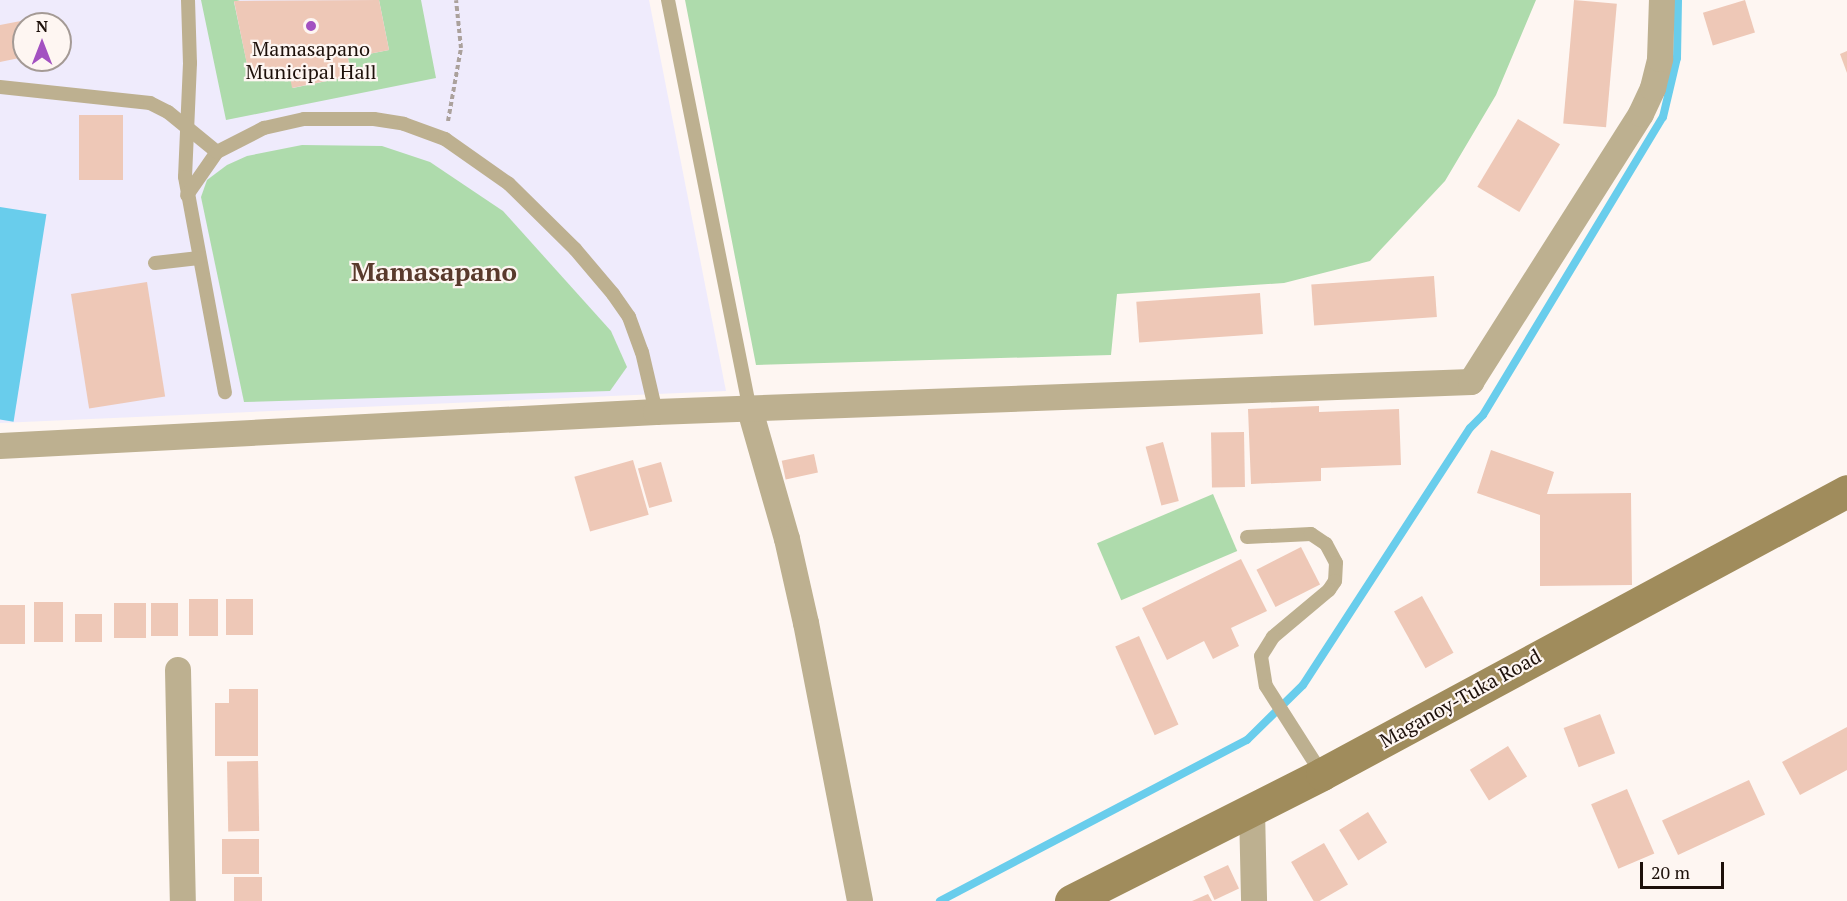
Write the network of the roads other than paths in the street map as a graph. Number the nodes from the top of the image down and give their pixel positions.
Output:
1 (188, 0) edge
2 (668, 0) edge
3 (1662, 0) edge
4 (0, 87) edge
5 (187, 126) junction
6 (217, 153) junction
7 (187, 195) junction
8 (199, 258) junction
9 (155, 263) dead end
10 (225, 392) dead end
11 (750, 410) junction
12 (656, 412) junction
13 (0, 446) edge
14 (1847, 491) edge
15 (1247, 537) dead end
16 (178, 670) dead end
17 (1322, 774) junction
18 (1252, 810) junction
19 (183, 901) edge
20 (860, 901) edge
21 (1071, 901) edge
22 (1254, 901) edge

1 - 5 lane
2 - 11 lane
3 - 11 street
4 - 5 lane
5 - 6 lane
5 - 7 lane
6 - 7 lane
6 - 12 lane
7 - 8 lane
8 - 9 lane
8 - 10 lane
11 - 12 street
11 - 20 street
12 - 13 street
14 - 17 main road, Maganoy-Tuka Road
15 - 17 lane
16 - 19 street
17 - 18 main road, Maganoy-Tuka Road
18 - 21 main road, Maganoy-Tuka Road
18 - 22 street

